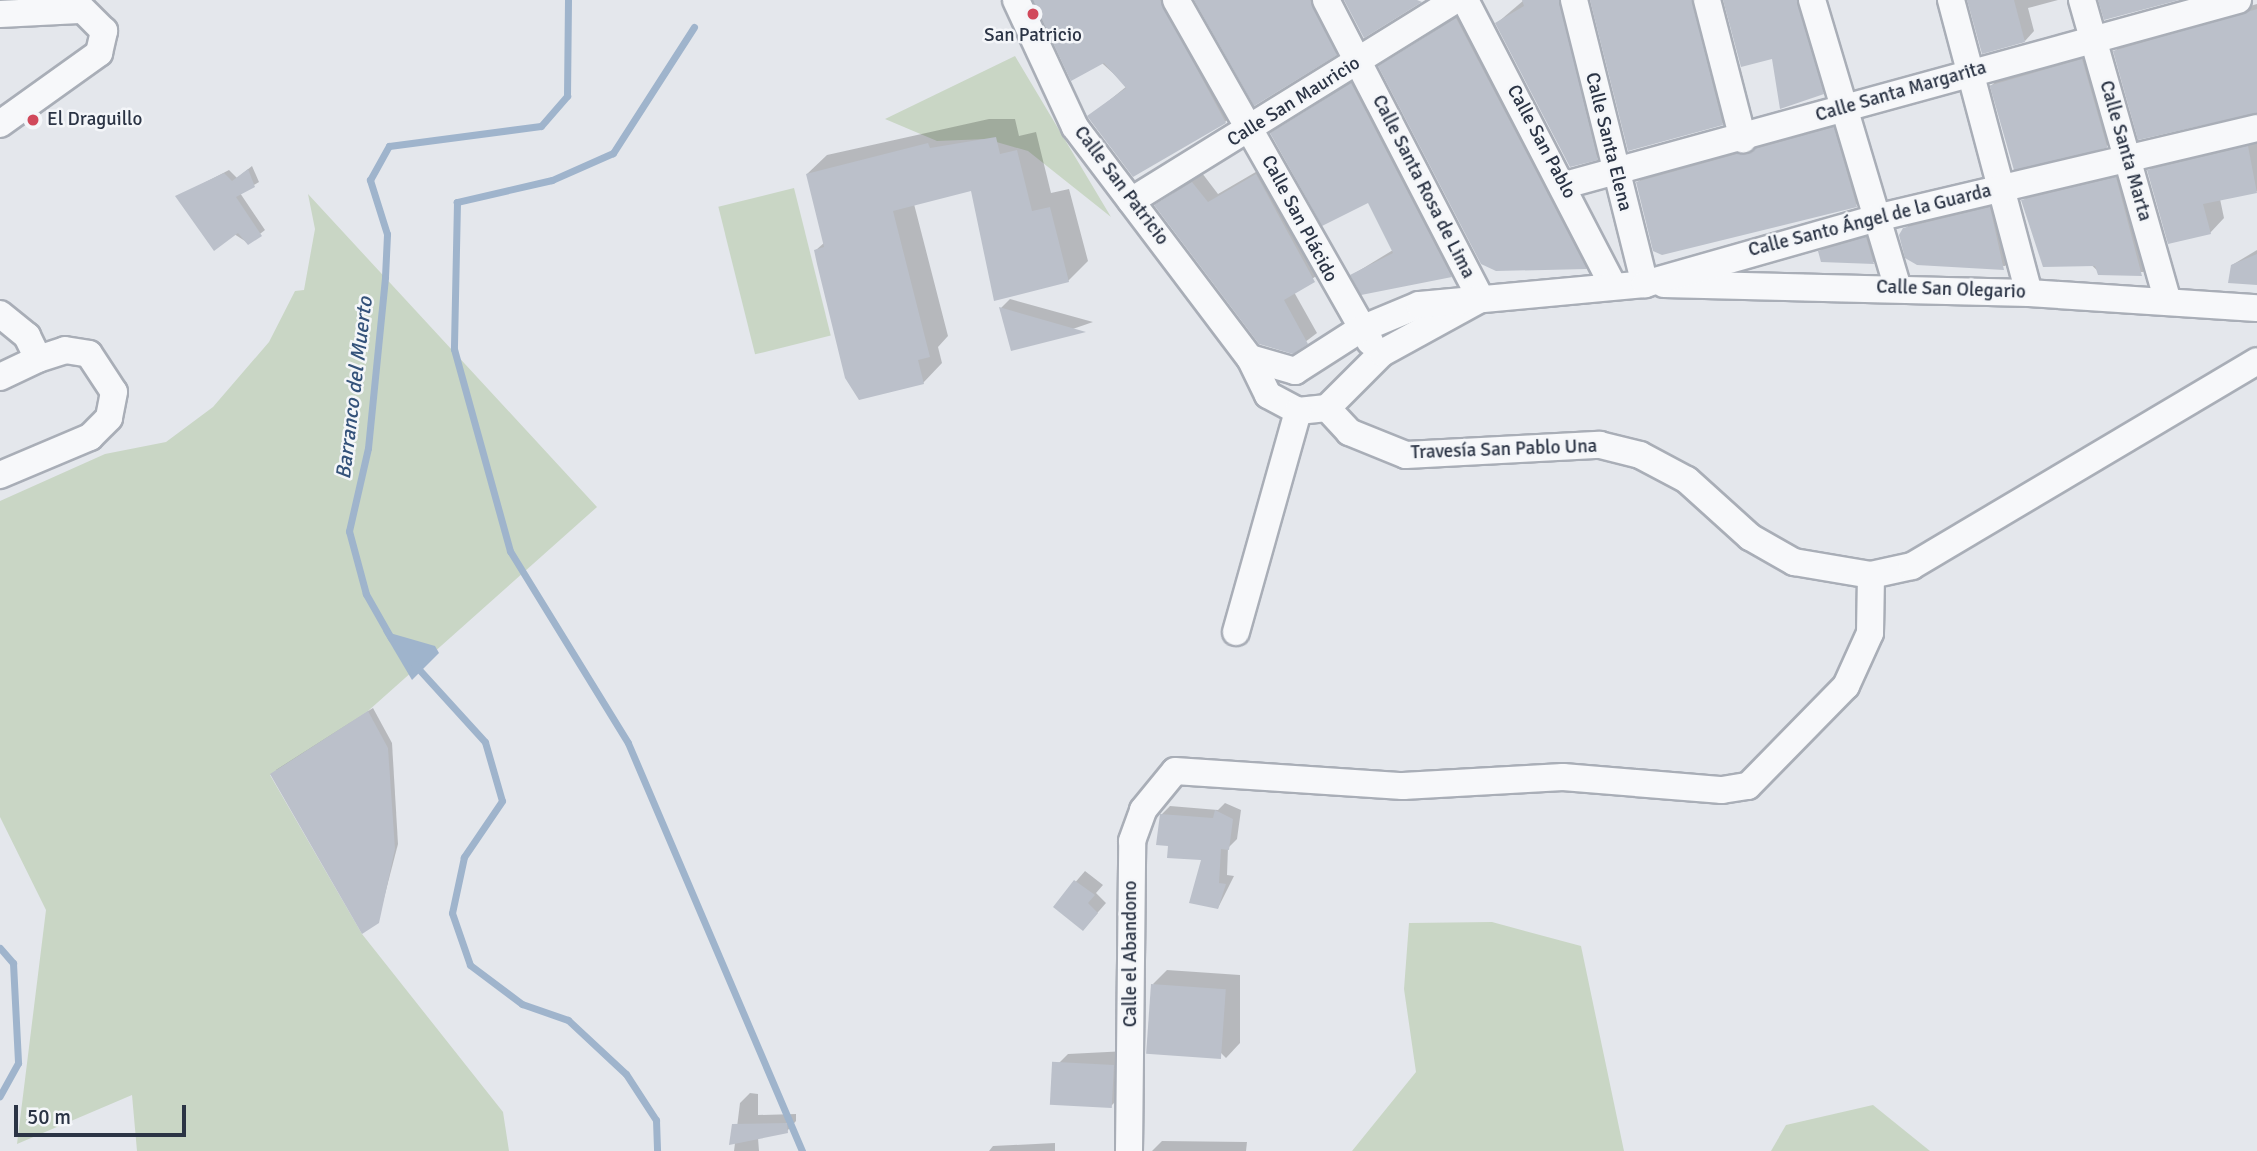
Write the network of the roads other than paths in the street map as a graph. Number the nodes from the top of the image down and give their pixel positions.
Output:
1 (1016, 0) edge
2 (1176, 0) edge
3 (1326, 0) edge
4 (1455, 0) edge
5 (1465, 0) edge
6 (1574, 0) edge
7 (1707, 0) edge
8 (1812, 0) edge
9 (1951, 0) edge
10 (2082, 0) edge
11 (2226, 2) edge
12 (76, 5) edge
13 (0, 14) edge
14 (2093, 37) junction
15 (1359, 62) junction
16 (1971, 73) junction
17 (1843, 108) junction
18 (0, 124) edge
19 (2257, 128) edge
20 (1251, 131) junction
21 (1743, 139) junction
22 (2126, 157) junction
23 (1614, 172) junction
24 (1565, 185) junction
25 (1999, 189) junction
26 (1131, 201) junction
27 (1876, 218) junction
28 (1751, 251) junction
29 (1645, 284) junction
30 (1756, 284) junction
31 (1614, 285) junction
32 (1898, 288) junction
33 (2029, 293) junction
34 (1481, 299) junction
35 (2168, 303) junction
36 (2257, 308) edge
37 (0, 314) edge
38 (1359, 330) junction
39 (1382, 353) junction
40 (1250, 358) junction
41 (38, 359) junction
42 (2257, 361) edge
43 (1295, 371) junction
44 (0, 377) edge
45 (1292, 407) junction
46 (1327, 408) junction
47 (0, 475) edge
48 (1871, 575) junction
49 (1236, 632) dead end
50 (1129, 1151) edge

1 - 26 street, Calle San Patricio
2 - 20 street, Calle San Plácido
3 - 15 street, Calle Santa Rosa de Lima
4 - 15 street, Calle San Mauricio
5 - 24 street, Calle San Pablo
6 - 23 street, Calle Santa Elena
7 - 21 street
8 - 17 street
9 - 16 street
10 - 14 street, Calle Santa Marta
11 - 14 street, Calle Santa Margarita
12 - 13 street
12 - 18 street
14 - 16 street, Calle Santa Margarita
14 - 22 street, Calle Santa Marta
15 - 20 street, Calle San Mauricio
15 - 34 street, Calle Santa Rosa de Lima
16 - 17 street, Calle Santa Margarita
16 - 25 street
17 - 21 street, Calle Santa Margarita
17 - 27 street
19 - 22 street, Calle Santo Ángel de la Guarda
20 - 26 street, Calle San Mauricio
20 - 38 street, Calle San Plácido
21 - 23 street, Calle Santa Margarita
22 - 25 street, Calle Santo Ángel de la Guarda
22 - 35 street, Calle Santa Marta
23 - 24 street, Calle Santa Margarita
23 - 29 street, Calle Santa Elena
24 - 31 street, Calle San Pablo
25 - 27 street, Calle Santo Ángel de la Guarda
25 - 33 street
26 - 40 street, Calle San Patricio
27 - 28 street, Calle Santo Ángel de la Guarda
27 - 32 street
28 - 29 street, Calle Santo Ángel de la Guarda
28 - 30 street
29 - 30 street, Calle San Olegario
29 - 31 street, Calle Santo Ángel de la Guarda
30 - 32 street, Calle San Olegario
31 - 34 street, Calle Santo Ángel de la Guarda
32 - 33 street, Calle San Olegario
33 - 35 street, Calle San Olegario
34 - 38 street, Calle Santo Ángel de la Guarda
34 - 39 street, Calle Santo Ángel de la Guarda
35 - 36 street, Calle San Olegario
37 - 41 street
38 - 39 street, Calle San Plácido
38 - 43 street, Calle Santo Ángel de la Guarda
39 - 46 street, Calle Santo Ángel de la Guarda
40 - 43 street
40 - 45 street
41 - 44 street
41 - 47 street
42 - 48 street
43 - 45 street
45 - 46 street
45 - 49 street
46 - 48 street, Travesía San Pablo Una
48 - 50 street, Calle el Abandono

